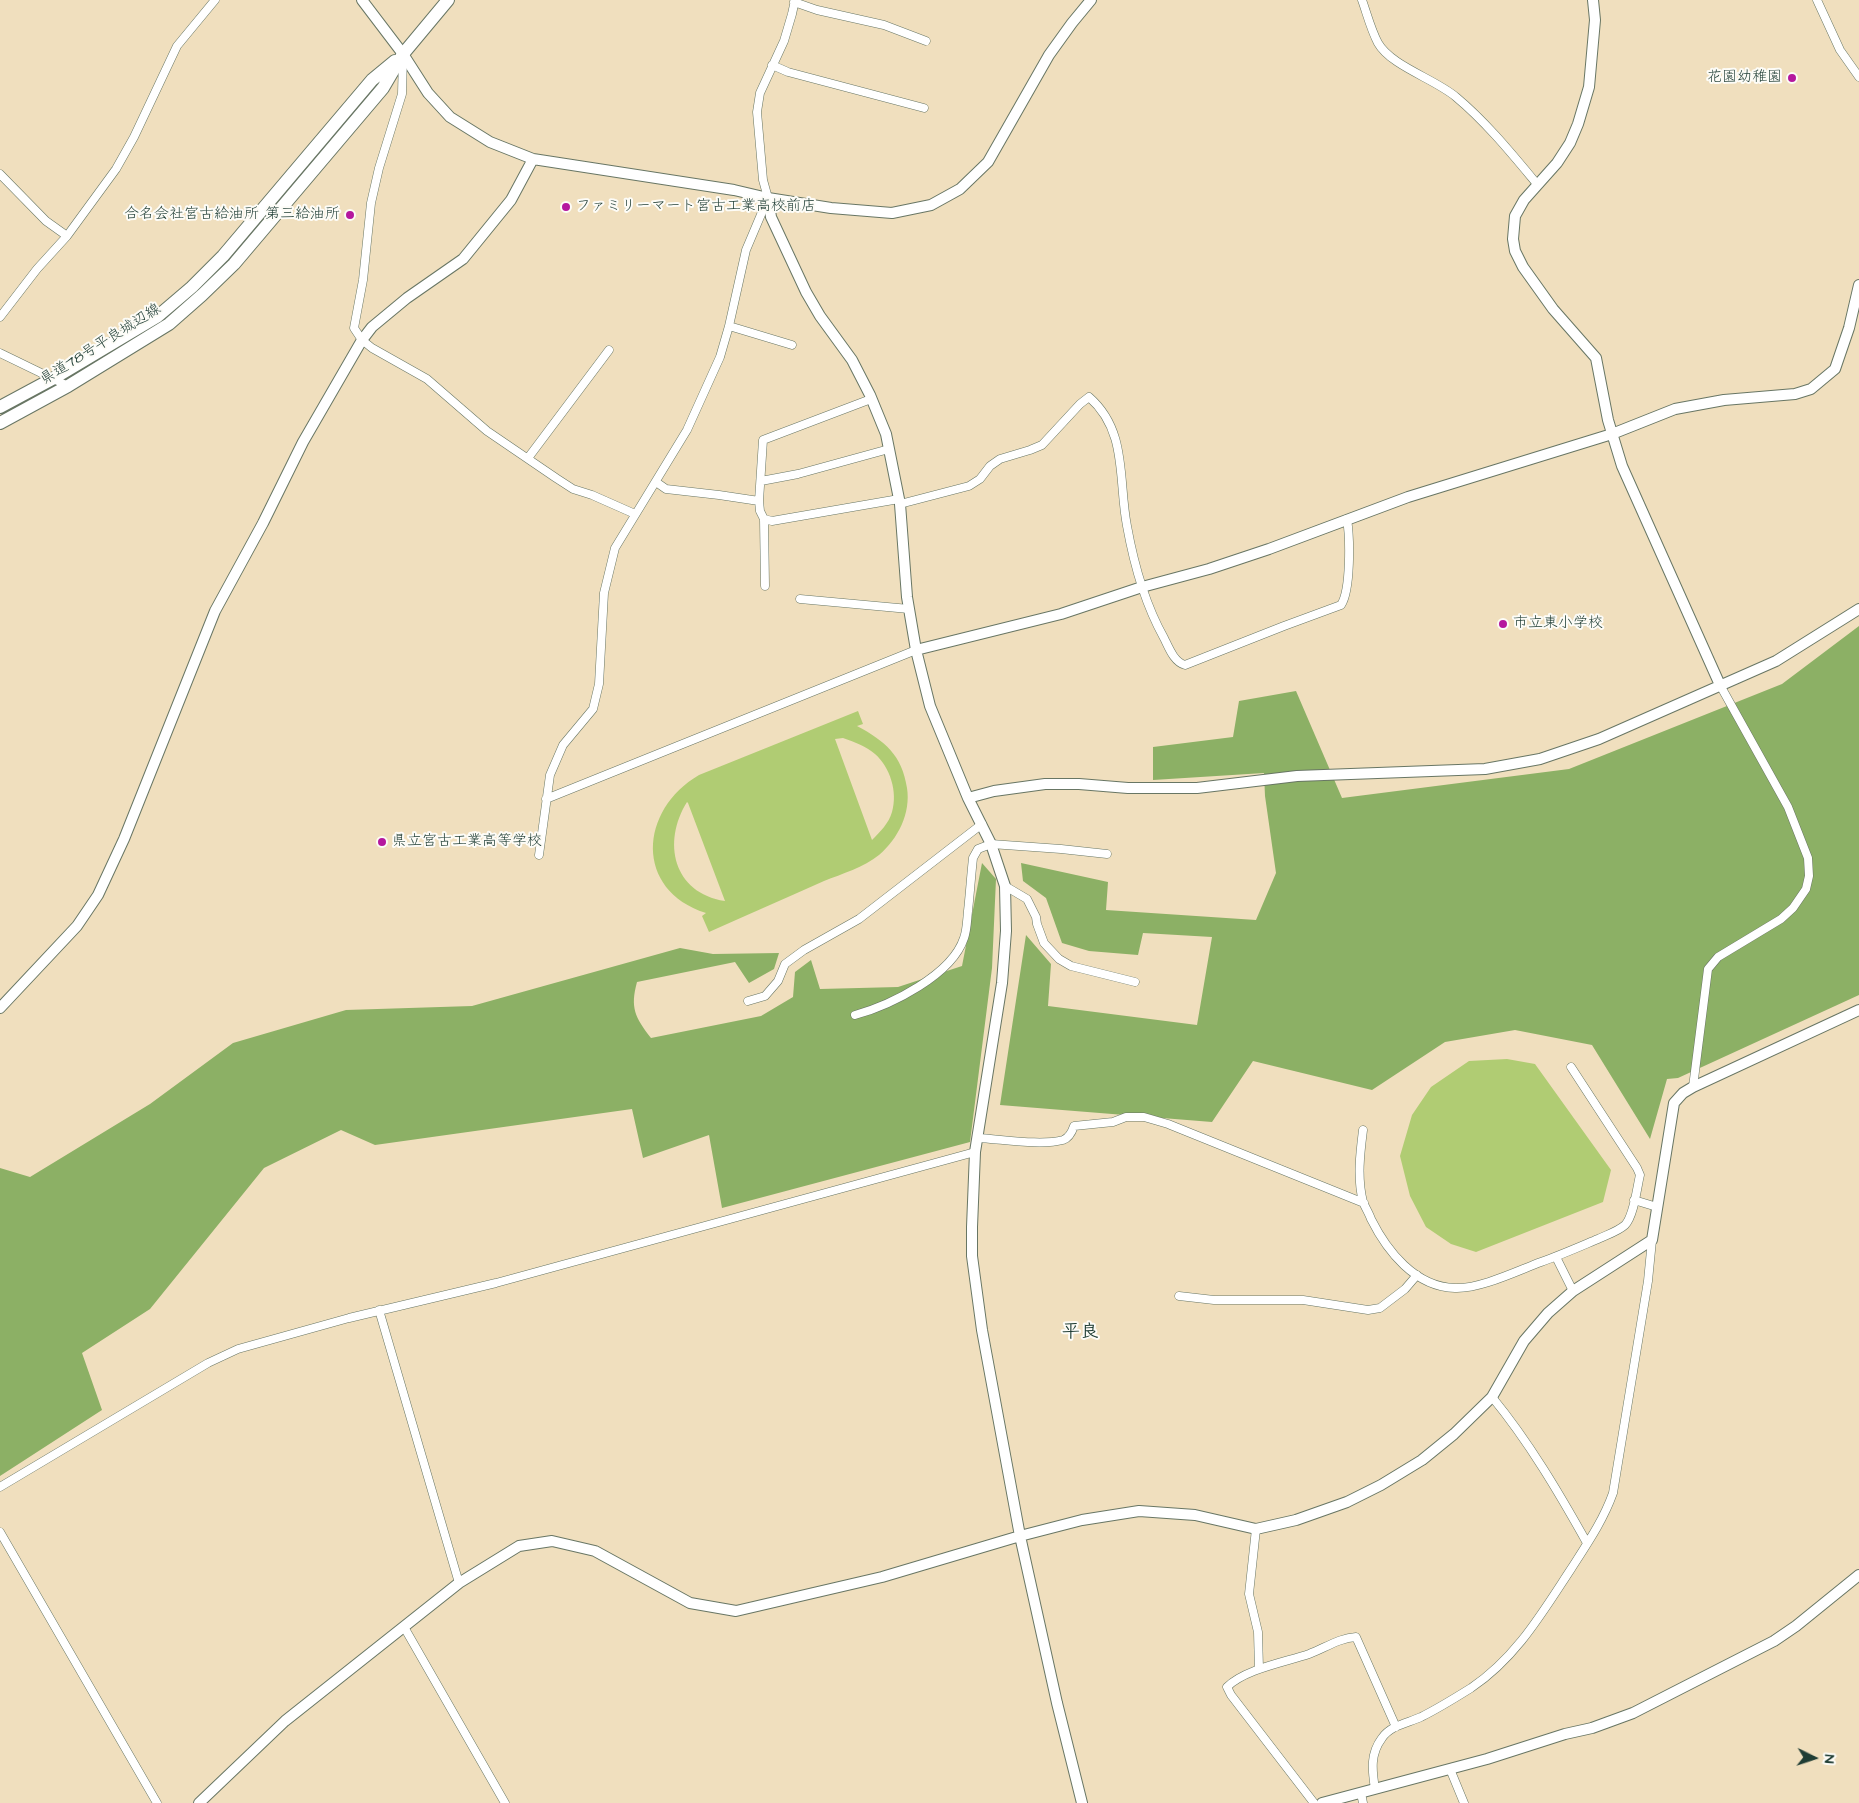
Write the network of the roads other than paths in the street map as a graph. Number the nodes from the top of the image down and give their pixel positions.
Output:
1 (215, 0) edge
2 (362, 0) edge
3 (448, 0) edge
4 (1092, 0) edge
5 (1362, 0) edge
6 (1593, 0) edge
7 (1817, 0) edge
8 (794, 1) edge
9 (926, 41) dead end
10 (403, 54) junction
11 (772, 65) junction
12 (1859, 77) edge
13 (924, 108) dead end
14 (534, 159) junction
15 (0, 174) edge
16 (1537, 184) junction
17 (768, 198) junction
18 (66, 236) junction
19 (1859, 285) edge
20 (0, 317) edge
21 (729, 326) junction
22 (362, 340) junction
23 (792, 345) dead end
24 (609, 350) dead end
25 (0, 353) edge
26 (54, 378) junction
27 (68, 386) junction
28 (872, 399) junction
29 (0, 407) edge
30 (0, 423) edge
31 (1612, 434) junction
32 (890, 449) junction
33 (528, 458) junction
34 (760, 481) junction
35 (656, 482) junction
36 (759, 502) junction
37 (899, 502) junction
38 (635, 514) junction
39 (764, 519) junction
40 (1347, 519) junction
41 (765, 586) dead end
42 (1142, 587) junction
43 (800, 599) dead end
44 (909, 609) junction
45 (1859, 609) edge
46 (916, 650) junction
47 (1720, 685) junction
48 (968, 798) junction
49 (546, 799) junction
50 (982, 824) junction
51 (991, 844) junction
52 (1107, 854) dead end
53 (539, 855) dead end
54 (1005, 886) junction
55 (1135, 982) dead end
56 (748, 1001) dead end
57 (0, 1008) edge
58 (1859, 1010) edge
59 (855, 1015) dead end
60 (1571, 1067) dead end
61 (1693, 1086) junction
62 (1363, 1130) dead end
63 (977, 1138) junction
64 (975, 1152) junction
65 (1634, 1200) junction
66 (1364, 1203) junction
67 (1657, 1207) junction
68 (1652, 1240) junction
69 (1556, 1257) junction
70 (1417, 1276) junction
71 (1573, 1291) junction
72 (1178, 1296) dead end
73 (379, 1310) junction
74 (1492, 1398) junction
75 (0, 1487) edge
76 (1256, 1529) junction
77 (0, 1532) edge
78 (1020, 1536) junction
79 (1587, 1543) junction
80 (1859, 1576) edge
81 (459, 1583) junction
82 (404, 1627) junction
83 (1260, 1669) junction
84 (1396, 1727) junction
85 (1450, 1769) junction
86 (1375, 1789) junction
87 (1362, 1798) edge
88 (157, 1803) edge
89 (199, 1803) edge
90 (505, 1803) edge
91 (1082, 1803) edge
92 (1314, 1803) edge
93 (1322, 1803) edge
94 (1464, 1803) edge

1 - 18 street
2 - 10 street
3 - 10 main road, 県道78号平良城辺線
4 - 17 street
5 - 16 street
6 - 16 street
7 - 12 street
8 - 9 street
8 - 11 street
10 - 14 street
10 - 22 street
10 - 26 main road, 県道78号平良城辺線
10 - 27 main road, 県道78号平良城辺線
11 - 13 street
11 - 17 street
14 - 17 street
14 - 22 street
15 - 18 street
16 - 31 street
17 - 21 street
17 - 28 street
18 - 20 street
19 - 31 street
21 - 23 street
21 - 35 street
22 - 33 street
22 - 57 street
24 - 33 street
25 - 26 street
26 - 27 street
26 - 29 main road, 県道78号平良城辺線
27 - 30 main road, 県道78号平良城辺線
28 - 32 street
28 - 34 street
31 - 40 street
31 - 47 street
32 - 34 street
32 - 37 street
33 - 38 street
34 - 36 street
35 - 36 street
35 - 38 street
36 - 39 street
37 - 39 street
37 - 42 street
37 - 44 street
38 - 49 street
39 - 41 street
40 - 42 street
40 - 42 street
42 - 46 street
43 - 44 street
44 - 46 street
45 - 47 street
46 - 48 street
46 - 49 street
47 - 48 street
47 - 61 street
48 - 50 street
49 - 53 street
50 - 51 street
50 - 56 street
51 - 52 street
51 - 54 street
51 - 59 street
54 - 55 street
54 - 63 street
58 - 61 street
60 - 65 street
61 - 67 street
62 - 66 street
63 - 64 street
63 - 66 street
64 - 73 street
64 - 78 street
65 - 67 street
65 - 69 street
66 - 70 street
67 - 68 street
68 - 71 street
68 - 79 street
69 - 70 street
69 - 71 street
70 - 72 street
71 - 74 street
73 - 75 street
73 - 81 street
74 - 76 street
74 - 79 street
76 - 78 street
76 - 83 street
77 - 88 street
78 - 81 street
78 - 91 street
79 - 84 street
80 - 85 street
81 - 82 street
82 - 89 street
82 - 90 street
83 - 84 street
83 - 92 street
84 - 86 street
85 - 86 street
85 - 94 street
86 - 87 street
87 - 93 street

